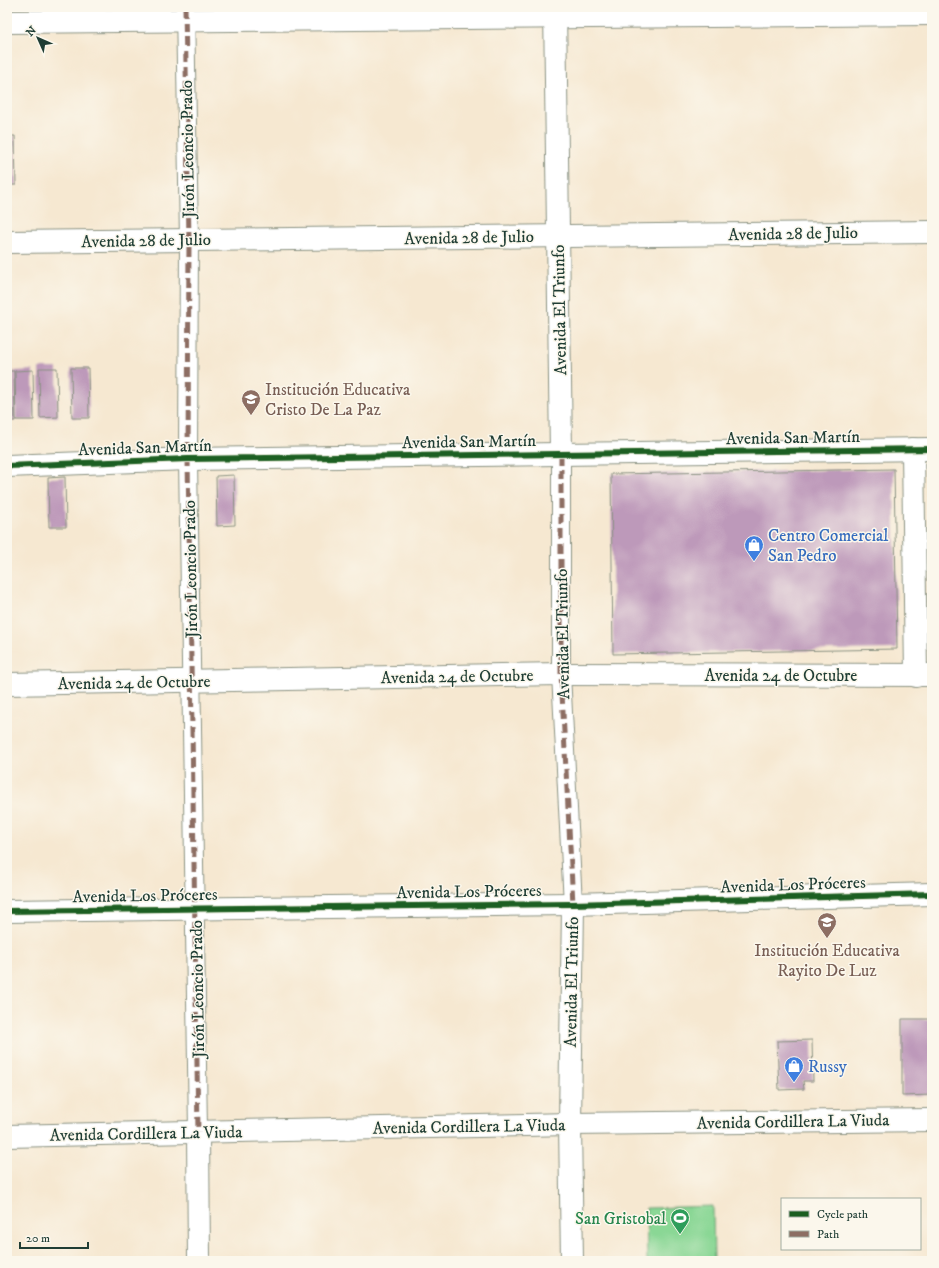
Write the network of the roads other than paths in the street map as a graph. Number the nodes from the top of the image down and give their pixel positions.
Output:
1 (555, 12) edge
2 (185, 14) edge
3 (932, 14) edge
4 (7, 22) edge
5 (932, 232) edge
6 (558, 236) junction
7 (189, 240) junction
8 (7, 242) edge
9 (922, 449) edge
10 (561, 454) junction
11 (188, 459) junction
12 (7, 466) edge
13 (561, 674) junction
14 (924, 676) edge
15 (192, 681) junction
16 (7, 684) edge
17 (932, 894) edge
18 (572, 904) junction
19 (196, 908) junction
20 (7, 911) edge
21 (932, 1120) edge
22 (570, 1124) junction
23 (198, 1132) junction
24 (7, 1136) edge
25 (199, 1261) edge
26 (572, 1261) edge

1 - 2 street
1 - 3 street
1 - 6 street, Avenida El Triunfo
2 - 4 street
2 - 7 street, Jirón Leoncio Prado
5 - 6 street, Avenida 28 de Julio
6 - 7 street, Avenida 28 de Julio
6 - 10 street, Avenida El Triunfo
7 - 8 street, Avenida 28 de Julio
7 - 11 street, Jirón Leoncio Prado
9 - 10 street, Avenida San Martín
9 - 14 street
10 - 11 street, Avenida San Martín
10 - 13 street, Avenida El Triunfo
11 - 12 street, Avenida San Martín
11 - 15 street, Jirón Leoncio Prado
13 - 14 street, Avenida 24 de Octubre
13 - 15 street, Avenida 24 de Octubre
13 - 18 street, Avenida El Triunfo
15 - 16 street, Avenida 24 de Octubre
15 - 19 street, Jirón Leoncio Prado
17 - 18 street, Avenida Los Próceres
18 - 19 street, Avenida Los Próceres
18 - 22 street, Avenida El Triunfo
19 - 20 street, Avenida Los Próceres
19 - 23 street, Jirón Leoncio Prado
21 - 22 street, Avenida Cordillera La Viuda
22 - 23 street, Avenida Cordillera La Viuda
22 - 26 street, Avenida El Triunfo
23 - 24 street, Avenida Cordillera La Viuda
23 - 25 street

